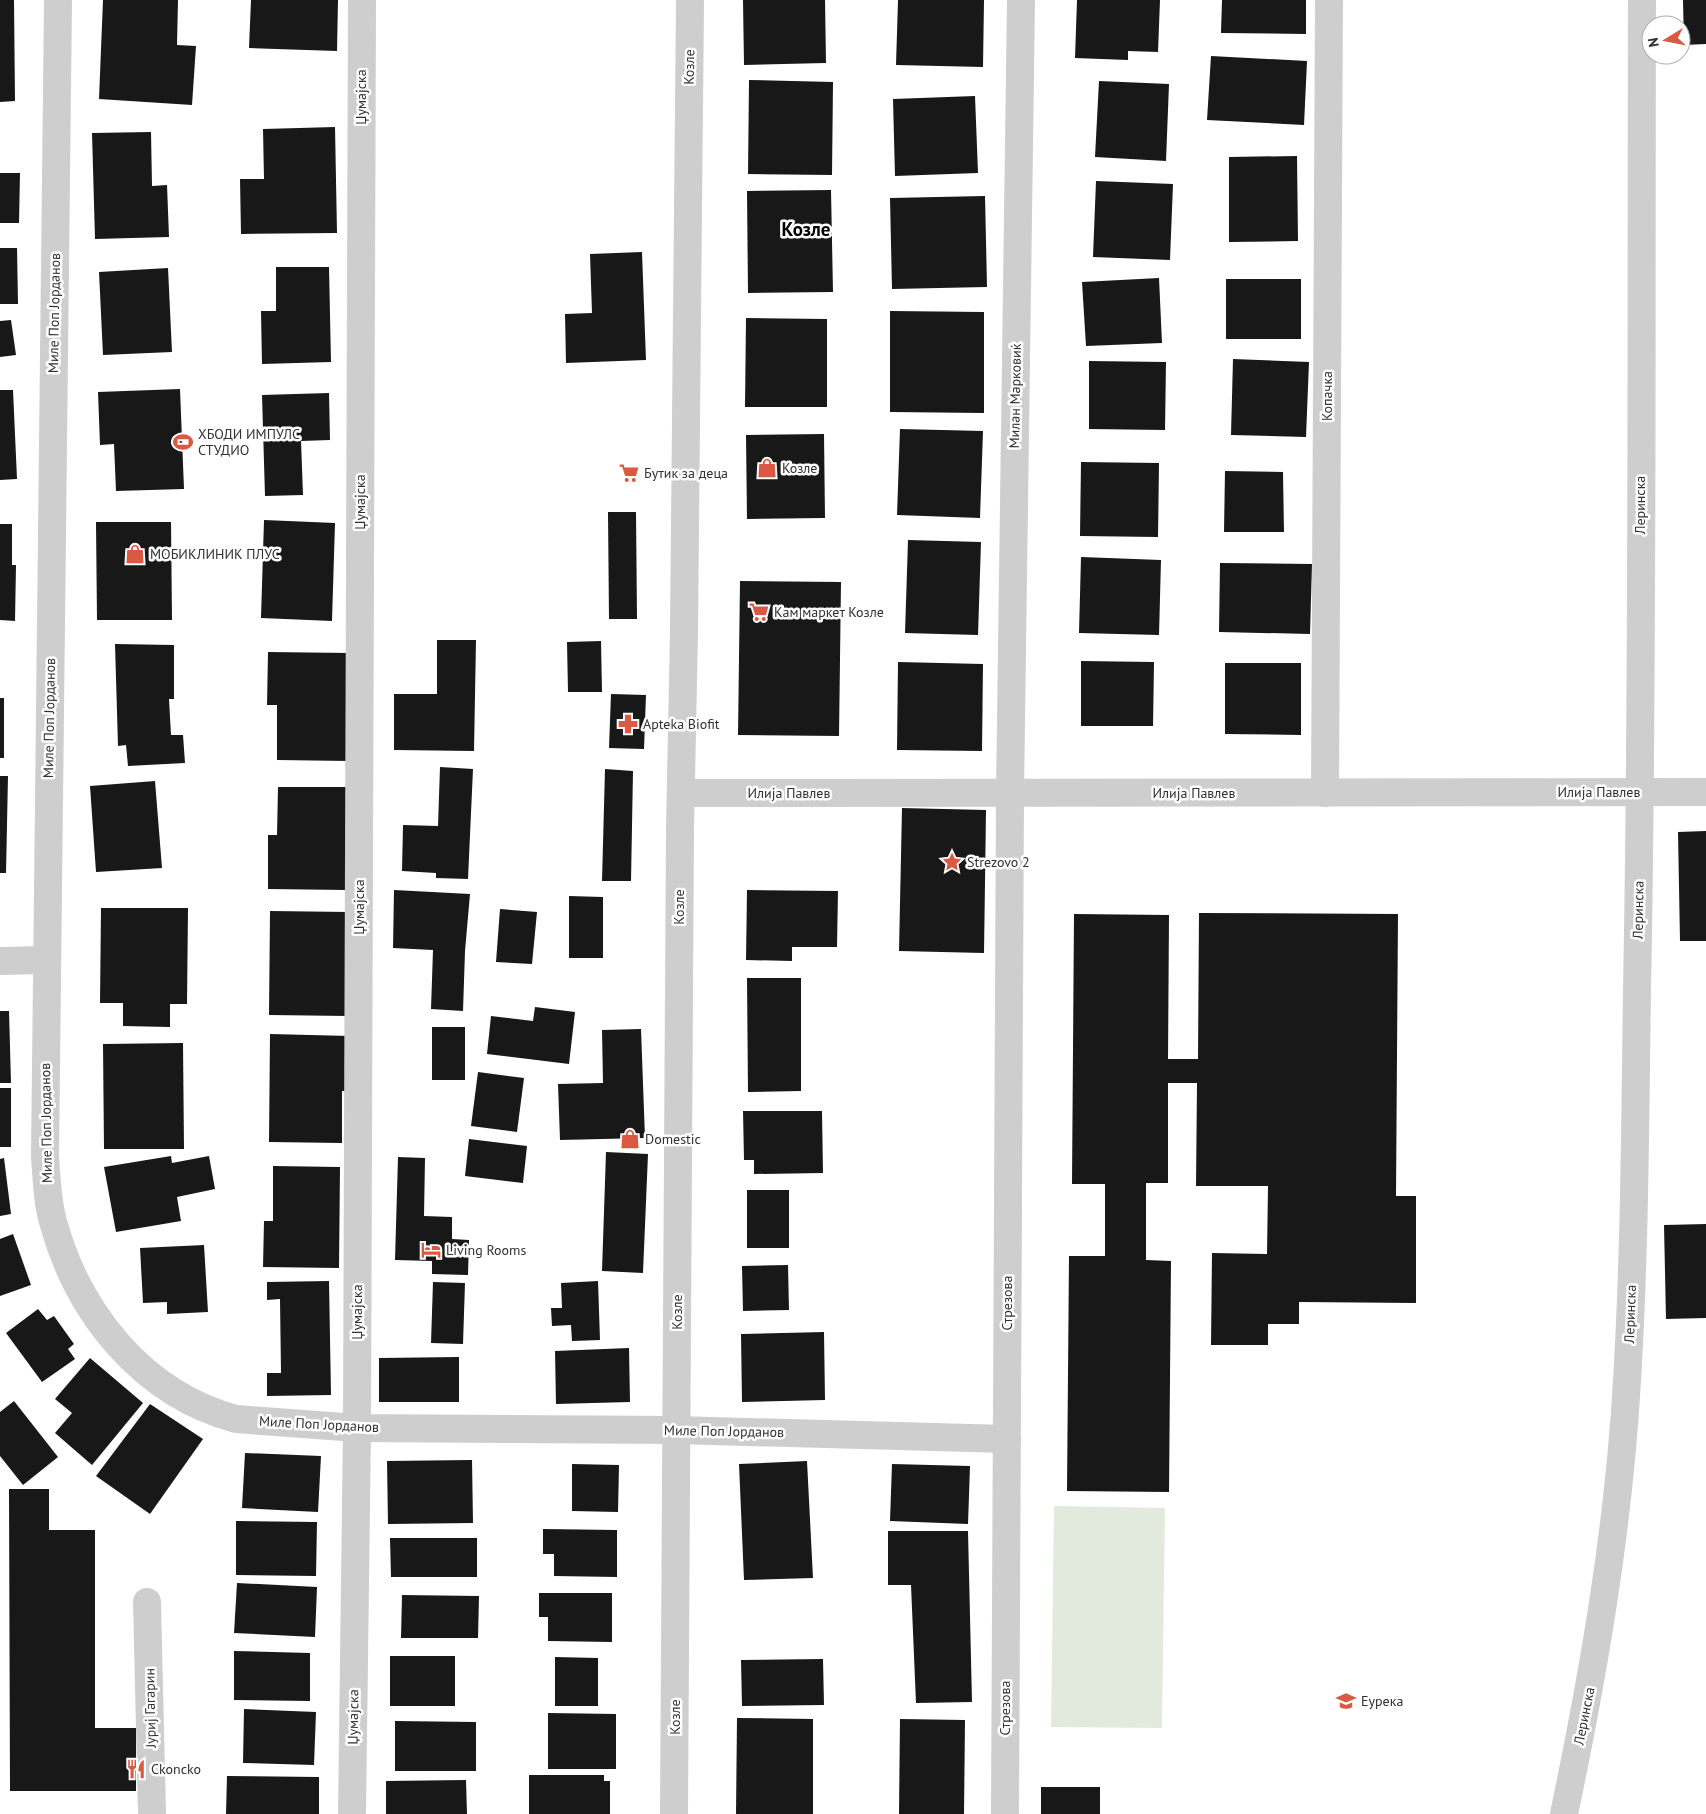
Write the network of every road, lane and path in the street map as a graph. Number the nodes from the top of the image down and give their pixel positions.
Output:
1 (58, 0) edge
2 (362, 0) edge
3 (690, 0) edge
4 (1021, 0) edge
5 (1329, 0) edge
6 (1642, 0) edge
7 (1640, 792) junction
8 (1706, 792) edge
9 (682, 793) junction
10 (1010, 793) junction
11 (1325, 793) junction
12 (46, 960) junction
13 (0, 961) edge
14 (357, 1428) junction
15 (676, 1430) junction
16 (1007, 1439) junction
17 (147, 1602) dead end
18 (152, 1814) edge
19 (352, 1814) edge
20 (674, 1814) edge
21 (1005, 1814) edge
22 (1564, 1814) edge

1 - 12 street, Миле Поп Јорданов
2 - 14 street, Џумајска
3 - 9 street, Козле
4 - 10 street, Милан Марковиќ
5 - 11 street, Копачка
6 - 7 street, Леринска
7 - 8 street, Илија Павлев
7 - 11 street, Илија Павлев
7 - 22 street, Леринска
9 - 10 street, Илија Павлев
9 - 15 street, Козле
10 - 11 street, Илија Павлев
10 - 16 street, Стрезова
12 - 13 street
12 - 14 street, Миле Поп Јорданов
14 - 15 street, Миле Поп Јорданов
14 - 19 street, Џумајска
15 - 16 street, Миле Поп Јорданов
15 - 20 street, Козле
16 - 21 street, Стрезова
17 - 18 street, Јуриј Гагарин

